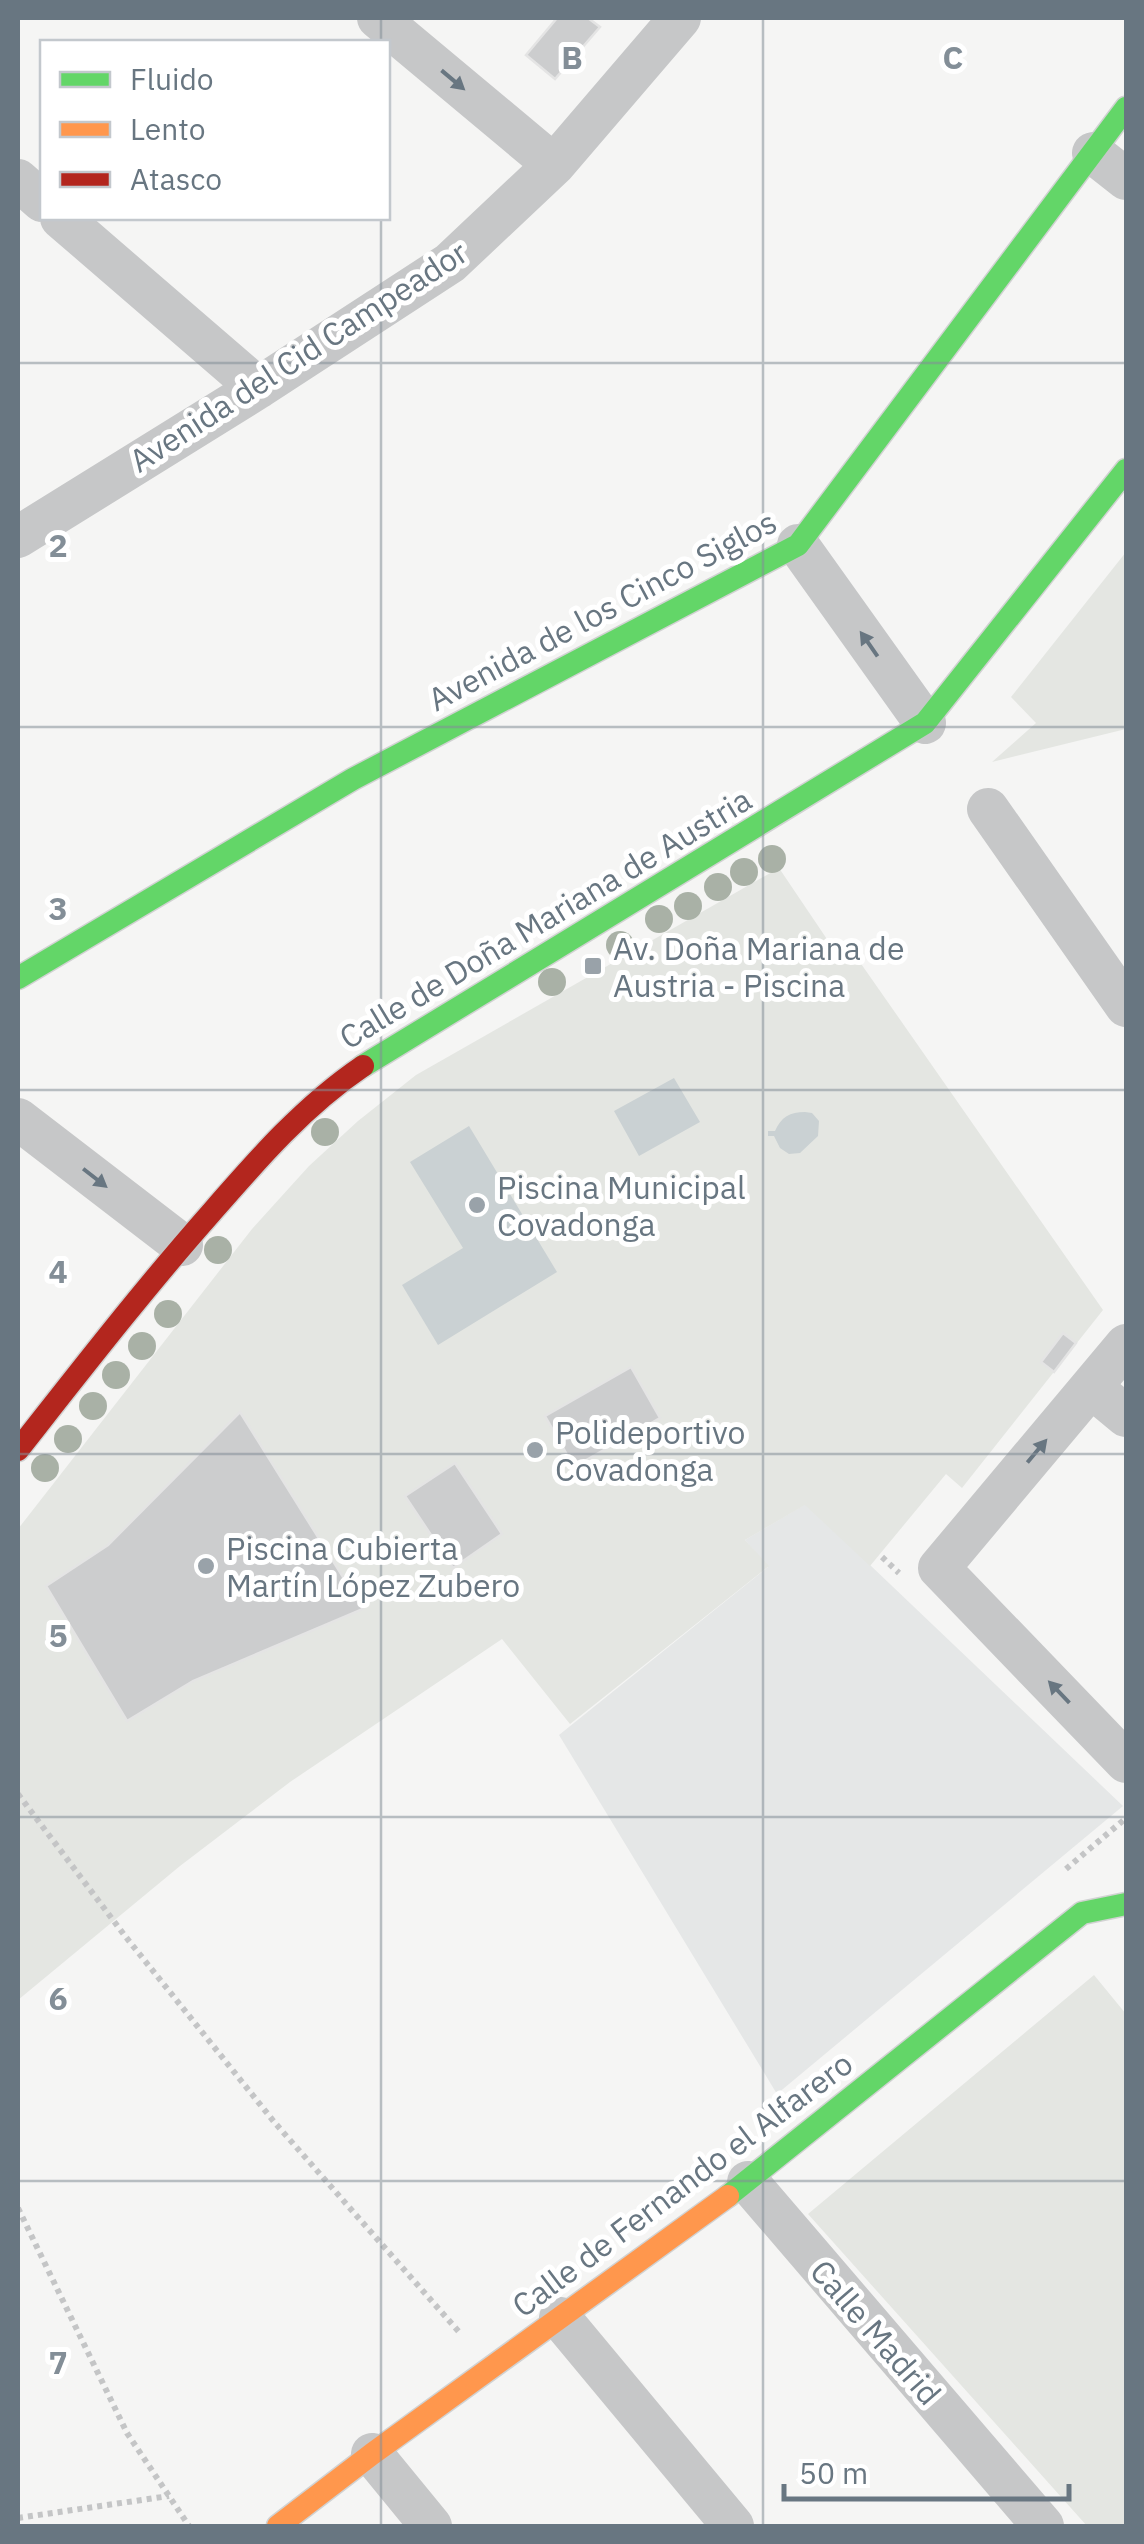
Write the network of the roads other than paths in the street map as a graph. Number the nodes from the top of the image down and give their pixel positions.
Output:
1 (378, 18) edge
2 (680, 18) edge
3 (1126, 108) edge
4 (1093, 153) junction
5 (554, 165) junction
6 (1126, 179) edge
7 (18, 180) edge
8 (40, 200) edge
9 (63, 220) edge
10 (258, 388) junction
11 (1126, 470) edge
12 (18, 537) edge
13 (798, 544) junction
14 (925, 724) junction
15 (988, 809) dead end
16 (18, 978) edge
17 (1126, 1006) edge
18 (18, 1119) edge
19 (182, 1245) junction
20 (1126, 1345) edge
21 (1091, 1387) junction
22 (1126, 1416) edge
23 (18, 1450) edge
24 (1126, 1762) edge
25 (1126, 1904) edge
26 (748, 2182) junction
27 (560, 2318) junction
28 (372, 2454) junction
29 (278, 2526) edge
30 (431, 2526) edge
31 (732, 2526) edge
32 (1043, 2526) edge

1 -> 5 street
2 - 5 street, Avenida del Cid Campeador
3 - 4 street, Avenida de los Cinco Siglos
4 - 6 street
4 - 13 street, Avenida de los Cinco Siglos
5 - 10 street, Avenida del Cid Campeador
7 - 8 street
9 - 10 street
10 - 12 street, Avenida del Cid Campeador
11 - 14 street, Calle de Doña Mariana de Austria
14 -> 13 street
13 - 16 street, Avenida de los Cinco Siglos
14 - 19 street, Calle de Doña Mariana de Austria
15 - 17 street
18 -> 19 street
19 - 23 street, Calle de Doña Mariana de Austria
20 - 21 street
21 - 22 street
24 -> 21 street
25 - 26 street, Calle de Fernando el Alfarero
26 - 27 street, Calle de Fernando el Alfarero
26 - 32 street, Calle Madrid
27 - 28 street, Calle de Fernando el Alfarero
27 - 31 street
28 - 29 street, Calle de Fernando el Alfarero
28 - 30 street

